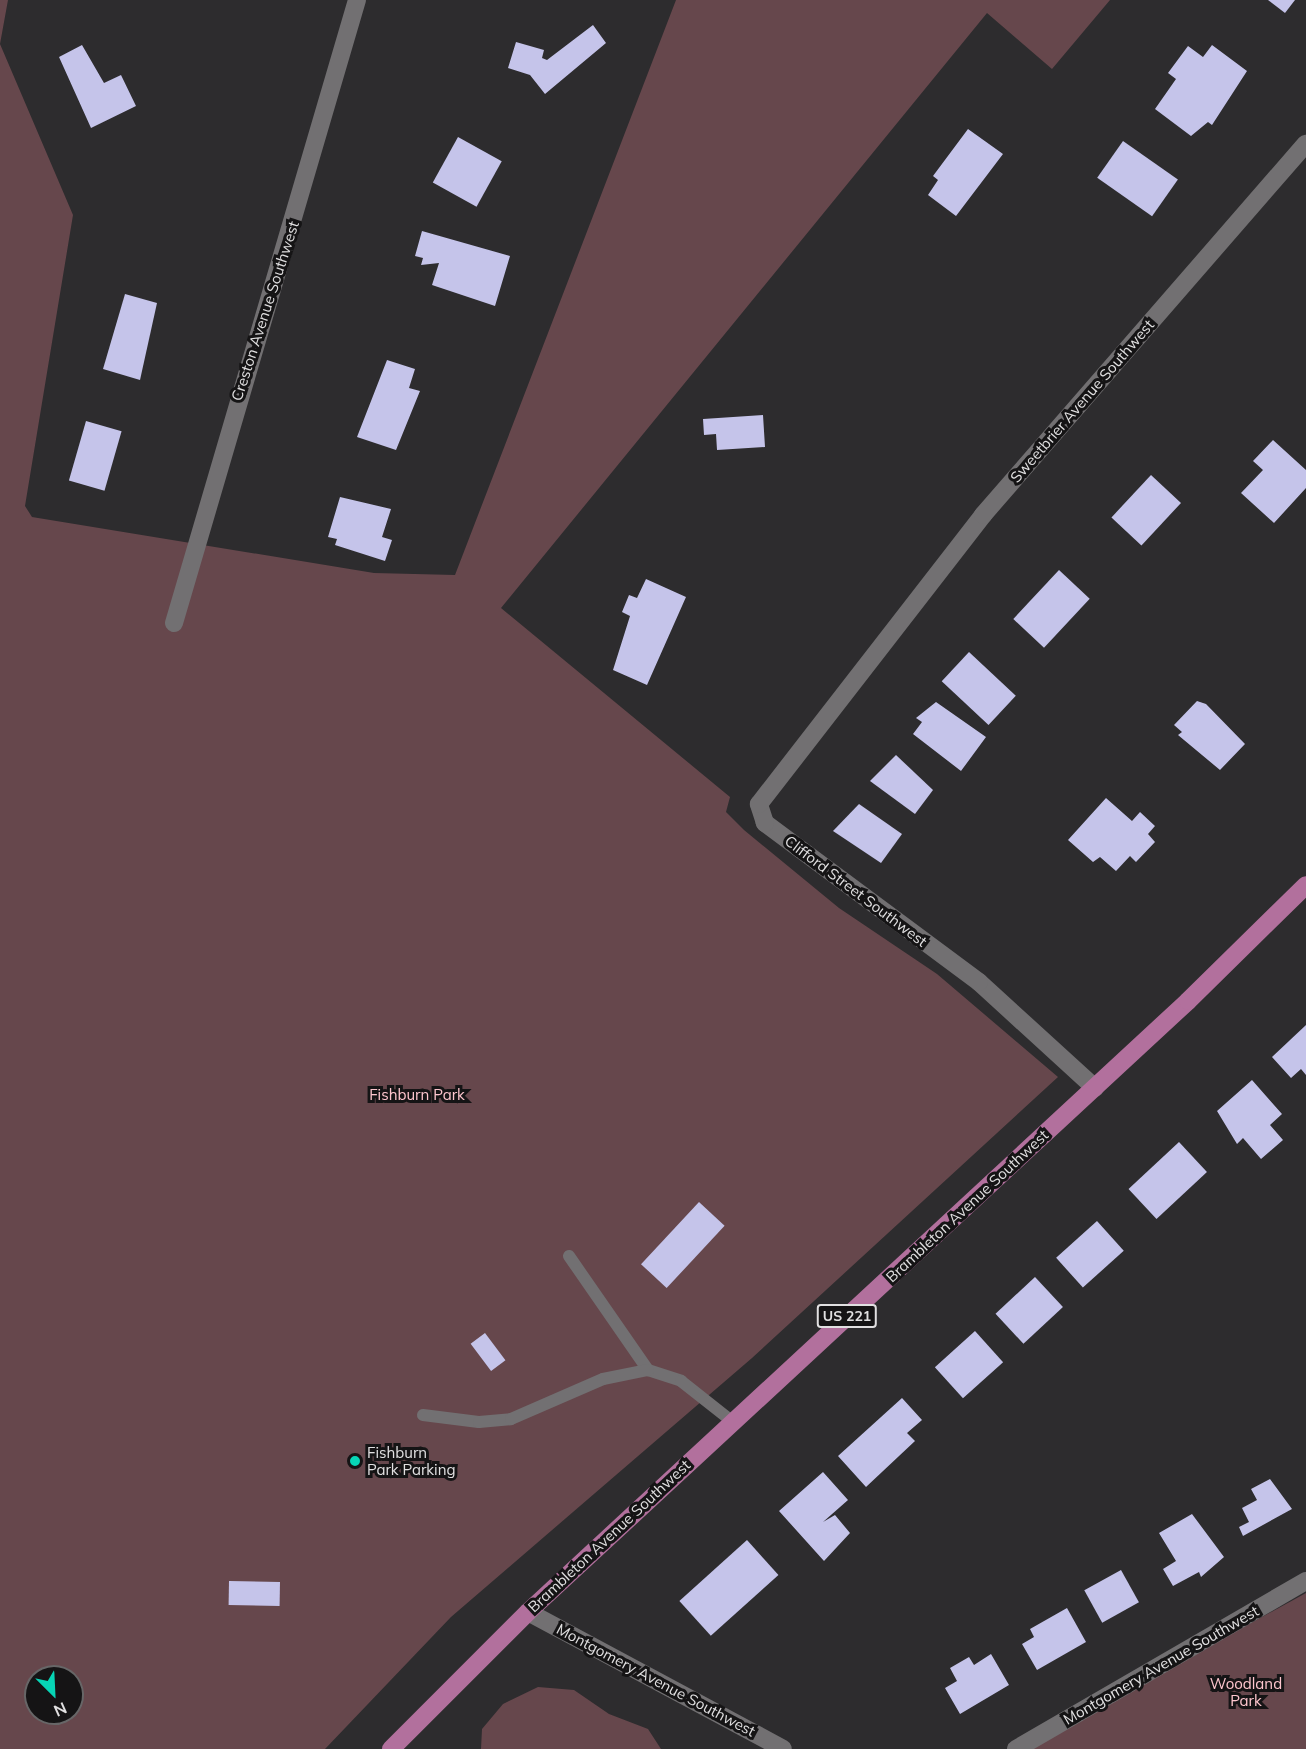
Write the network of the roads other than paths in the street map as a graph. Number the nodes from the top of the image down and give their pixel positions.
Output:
1 (357, 0) edge
2 (1306, 144) edge
3 (174, 622) dead end
4 (865, 664) joint
5 (1306, 885) edge
6 (1095, 1088) junction
7 (569, 1256) dead end
8 (648, 1370) junction
9 (423, 1415) dead end
10 (733, 1422) junction
11 (1306, 1581) edge
12 (528, 1612) junction
13 (391, 1749) edge
14 (783, 1749) edge
15 (1016, 1749) edge

1 - 3 street, Creston Avenue Southwest
2 - 4 street, Sweetbrier Avenue Southwest
4 - 6 street, Clifford Street Southwest
5 - 6 main road, Brambleton Avenue Southwest / US 221
6 - 10 main road, Brambleton Avenue Southwest / US 221
7 - 8 lane
8 - 9 lane
8 - 10 lane
10 - 12 main road, Brambleton Avenue Southwest / US 221
11 - 15 street, Montgomery Avenue Southwest
12 - 13 main road, Brambleton Avenue Southwest / US 221
12 - 14 street, Montgomery Avenue Southwest

